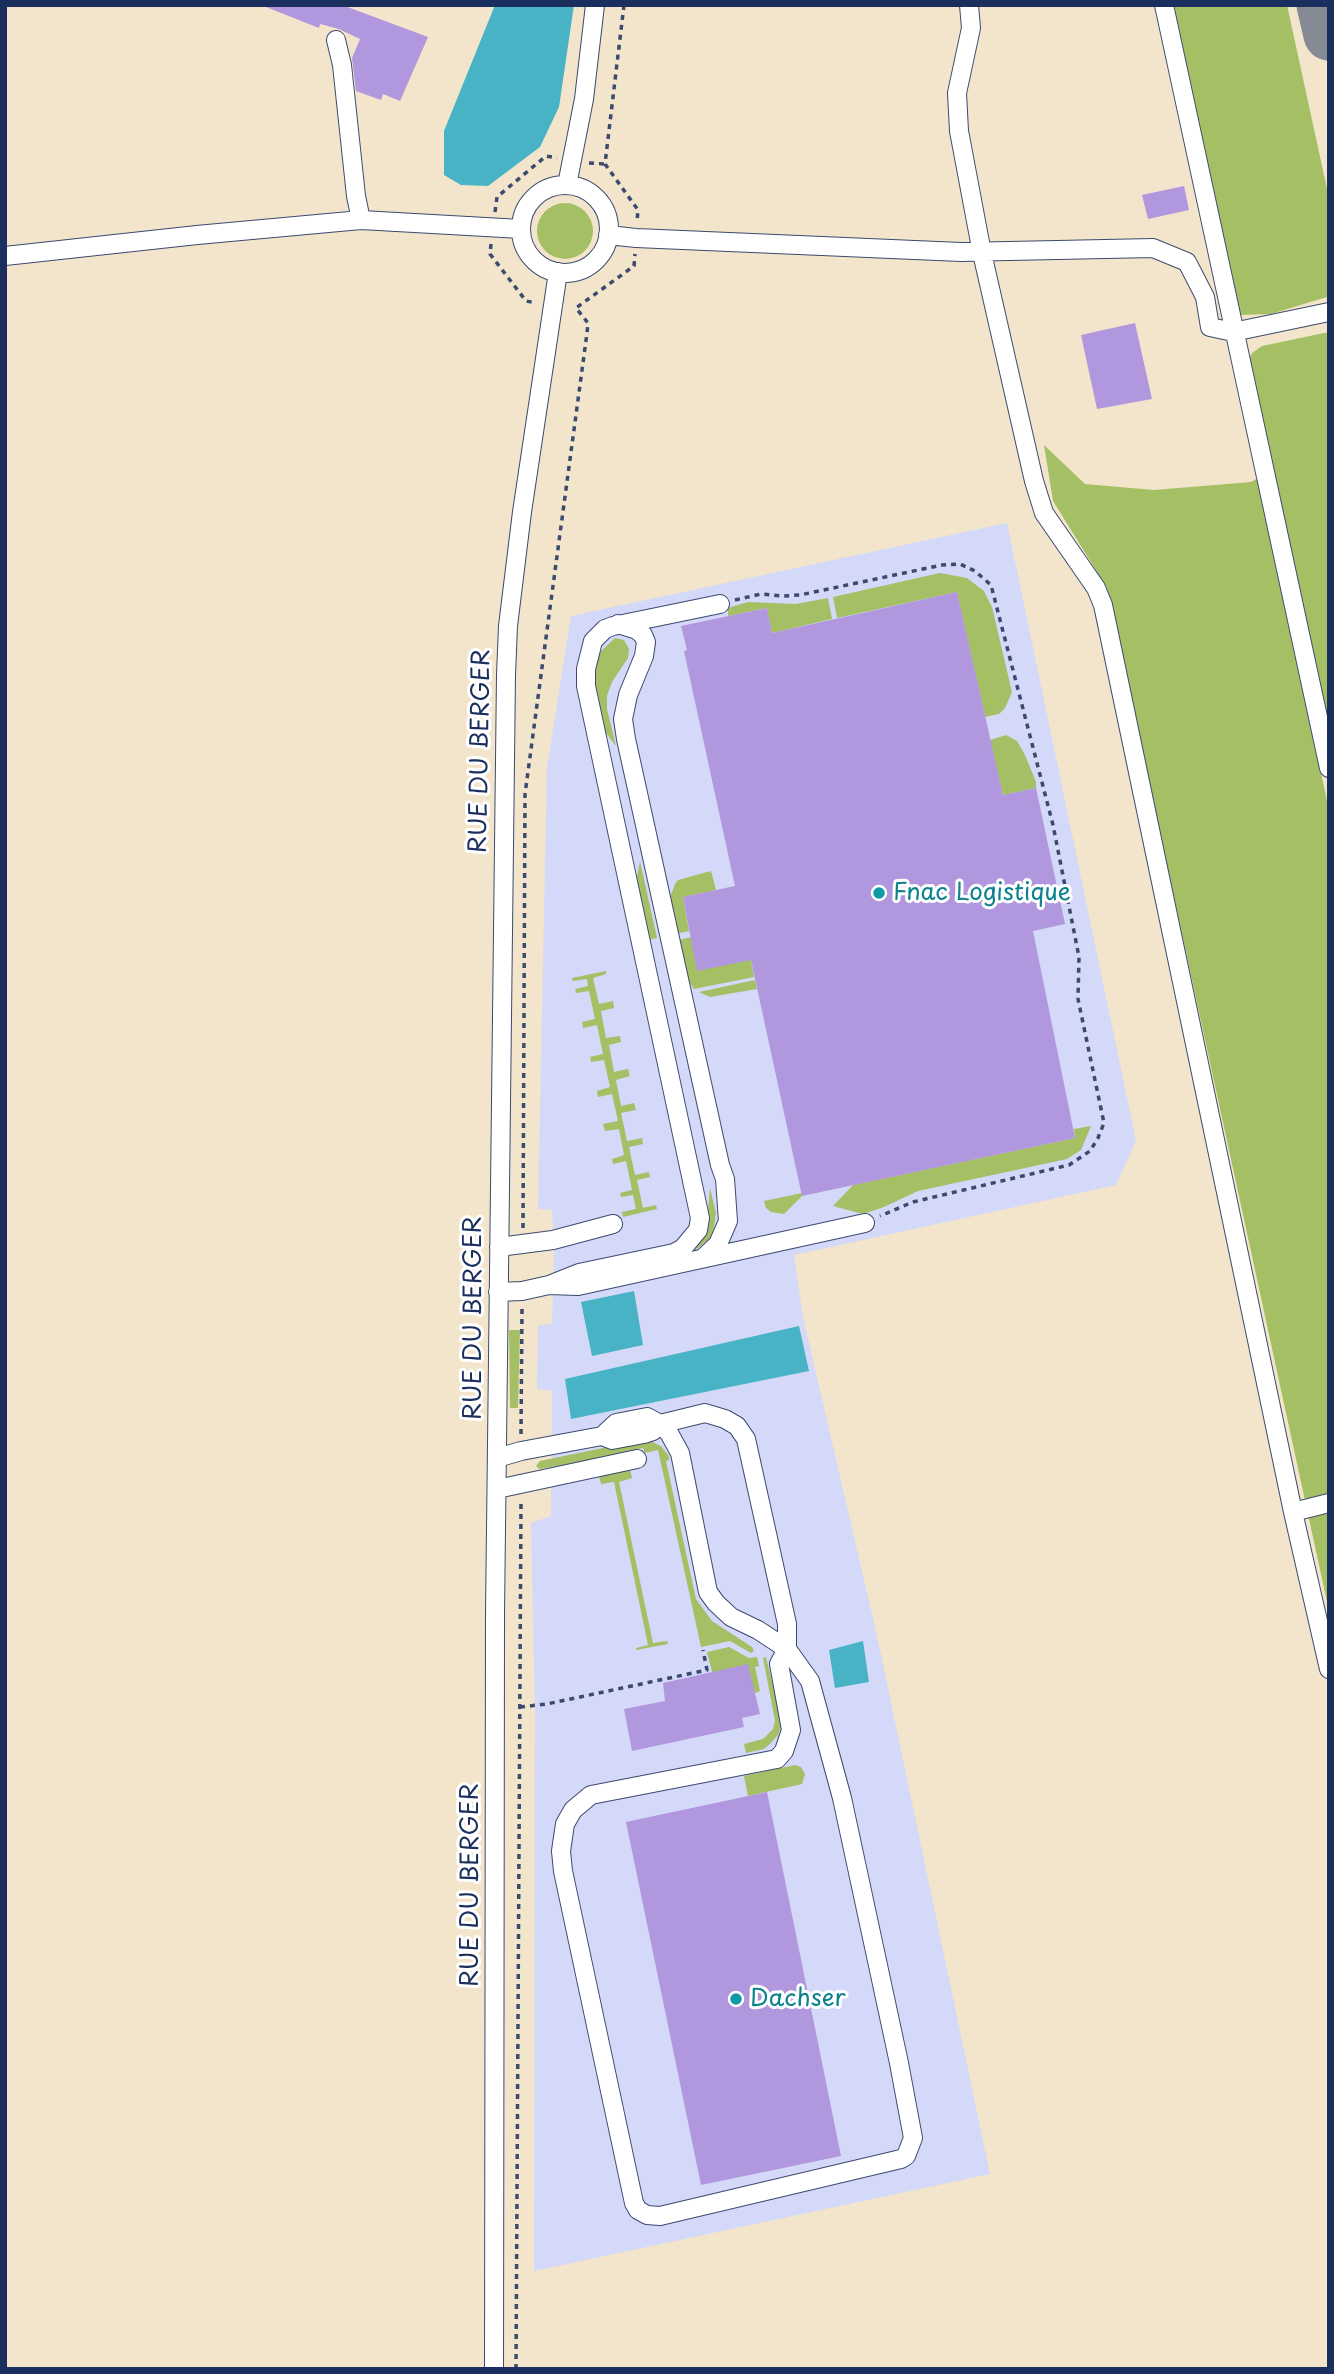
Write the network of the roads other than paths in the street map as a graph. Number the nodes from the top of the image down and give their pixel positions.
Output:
1 (594, 5) edge
2 (970, 5) edge
3 (1164, 5) edge
4 (336, 40) dead end
5 (567, 185) junction
6 (362, 220) junction
7 (521, 229) junction
8 (608, 235) junction
9 (982, 253) junction
10 (5, 256) edge
11 (558, 272) junction
12 (1329, 312) edge
13 (1234, 332) junction
14 (720, 604) road end
15 (618, 625) junction
16 (1329, 768) edge
17 (865, 1223) road end
18 (613, 1224) dead end
19 (499, 1247) junction
20 (703, 1258) junction
21 (549, 1285) junction
22 (498, 1292) junction
23 (660, 1424) junction
24 (497, 1458) junction
25 (637, 1459) dead end
26 (497, 1489) junction
27 (1329, 1503) edge
28 (1293, 1511) junction
29 (787, 1649) junction
30 (1329, 1669) edge
31 (494, 2369) edge

1 - 5 street
2 - 9 street
3 - 13 street
4 - 6 street
5 - 7 street
5 - 8 street
6 - 7 street
6 - 10 street
7 - 11 street
8 - 9 street
8 - 11 street
9 - 13 street
9 - 28 street
11 - 19 street, RUE DU BERGER
12 - 13 street
13 - 16 street
14 - 15 street
15 - 20 street
15 - 21 street
17 - 20 street
18 - 19 street
19 - 22 street, RUE DU BERGER
20 - 21 street
21 - 22 street
22 - 24 street, RUE DU BERGER
23 - 24 street
23 - 29 street
23 - 29 street
24 - 26 street, RUE DU BERGER
25 - 26 street
26 - 31 street, RUE DU BERGER
27 - 28 street
28 - 30 street
29 - 29 street

